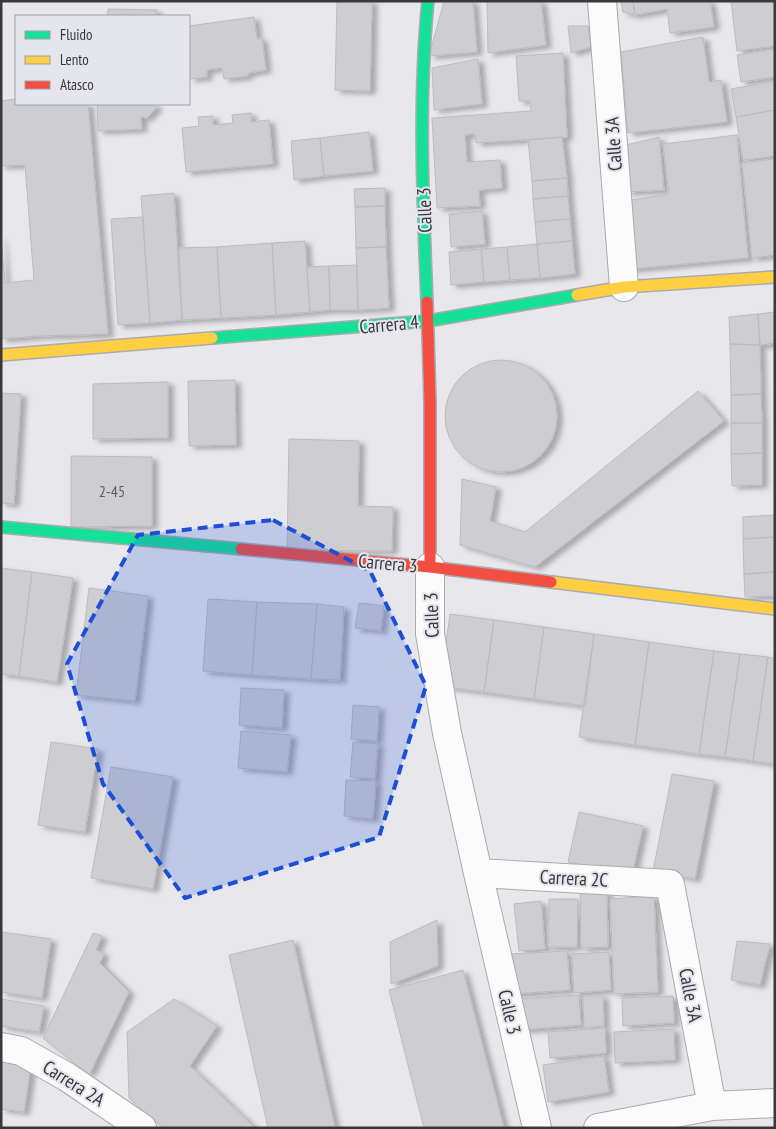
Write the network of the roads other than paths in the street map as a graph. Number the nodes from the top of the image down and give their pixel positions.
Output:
1 (428, 1) edge
2 (602, 1) edge
3 (775, 277) edge
4 (624, 287) junction
5 (428, 321) junction
6 (1, 355) edge
7 (1, 527) edge
8 (430, 568) junction
9 (775, 609) edge
10 (478, 873) junction
11 (670, 884) joint
12 (1, 1047) edge
13 (775, 1103) edge
14 (712, 1106) junction
15 (142, 1128) edge
16 (538, 1128) edge
17 (598, 1128) edge

1 - 5 street, Calle 3
2 - 4 street, Calle 3A
3 - 4 street, Carrera 4
4 - 5 street, Carrera 4
5 - 6 street, Carrera 4
5 - 8 street, Calle 3
7 - 8 street, Carrera 3
8 - 9 street, Carrera 3
8 - 10 street, Calle 3
10 - 11 street, Carrera 2C
10 - 16 street, Calle 3
11 - 14 street, Calle 3A
12 - 15 street, Carrera 2A
13 - 14 street
14 - 17 street

